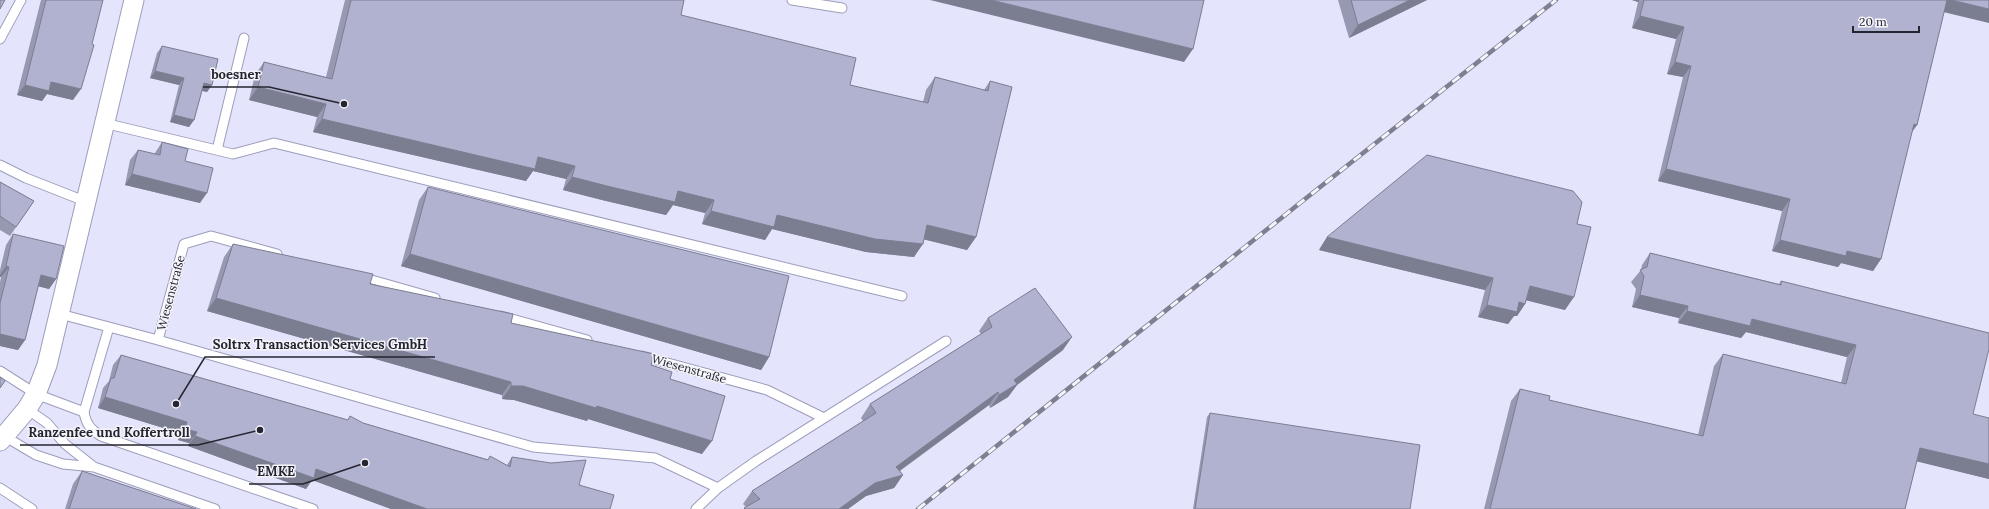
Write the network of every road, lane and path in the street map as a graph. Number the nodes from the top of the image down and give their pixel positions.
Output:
1 (21, 0) edge
2 (134, 0) edge
3 (792, 0) edge
4 (842, 8) dead end
5 (0, 38) edge
6 (244, 38) dead end
7 (104, 123) junction
8 (218, 150) junction
9 (0, 165) edge
10 (87, 202) junction
11 (286, 257) edge
12 (354, 276) edge
13 (902, 296) dead end
14 (445, 301) edge
15 (490, 313) edge
16 (60, 314) junction
17 (109, 327) junction
18 (158, 340) junction
19 (946, 341) dead end
20 (595, 343) edge
21 (632, 353) edge
22 (0, 371) edge
23 (32, 402) junction
24 (84, 412) junction
25 (824, 418) junction
26 (2, 438) edge
27 (94, 467) junction
28 (0, 488) edge
29 (718, 488) junction
30 (32, 509) edge
31 (216, 509) edge
32 (313, 509) edge
33 (696, 509) edge

1 - 5 lane
2 - 7 street
3 - 4 lane
6 - 8 lane
7 - 8 lane
7 - 10 street
8 - 13 lane
9 - 10 lane
10 - 16 street
11 - 18 lane, Wiesenstraße
12 - 14 lane
15 - 20 lane
16 - 17 lane, Wiesenstraße
16 - 23 street
17 - 18 lane, Wiesenstraße
17 - 24 lane
18 - 29 lane, Wiesenstraße
19 - 25 lane
21 - 25 lane, Wiesenstraße
22 - 23 lane
23 - 24 lane
23 - 26 street
23 - 27 lane
24 - 32 lane
25 - 29 lane
26 - 27 lane
27 - 31 lane
28 - 30 lane
29 - 33 lane

